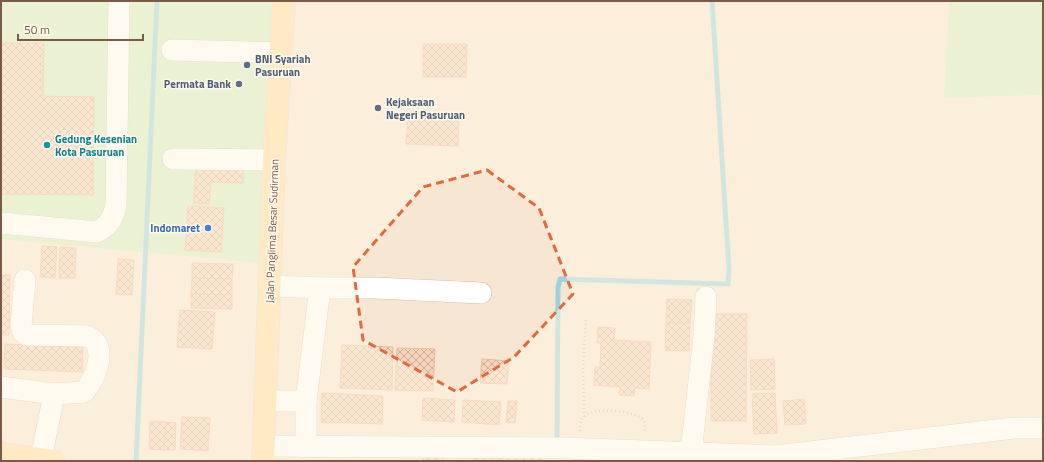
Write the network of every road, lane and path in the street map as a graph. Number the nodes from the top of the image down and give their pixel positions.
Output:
1 (119, 1) edge
2 (284, 1) edge
3 (172, 50) dead end
4 (281, 54) junction
5 (173, 159) dead end
6 (274, 160) junction
7 (1, 224) edge
8 (25, 280) dead end
9 (271, 286) junction
10 (320, 288) junction
11 (481, 293) dead end
12 (706, 297) dead end
13 (586, 318) dead end
14 (1, 387) edge
15 (54, 394) junction
16 (265, 401) junction
17 (306, 401) junction
18 (584, 416) junction
19 (1043, 428) edge
20 (306, 447) junction
21 (563, 448) junction
22 (644, 452) junction
23 (691, 453) junction
24 (1, 454) edge
25 (264, 454) edge
26 (752, 458) edge
27 (47, 460) edge

1 - 7 street
2 - 4 main road, Jalan Panglima Besar Sudirman
3 - 4 street
4 - 6 main road, Jalan Panglima Besar Sudirman
5 - 6 street
6 - 9 main road, Jalan Panglima Besar Sudirman
8 - 15 street
9 - 10 street
9 - 16 main road, Jalan Panglima Besar Sudirman
10 - 11 street
10 - 17 street
12 - 23 street
13 - 18 path
14 - 15 street
15 - 27 street
16 - 17 street
16 - 25 main road, Jalan Panglima Besar Sudirman
17 - 20 street
18 - 21 path
18 - 22 path
19 - 26 street
20 - 21 street
20 - 25 street
21 - 22 street
22 - 23 street
23 - 26 street
24 - 27 main road

